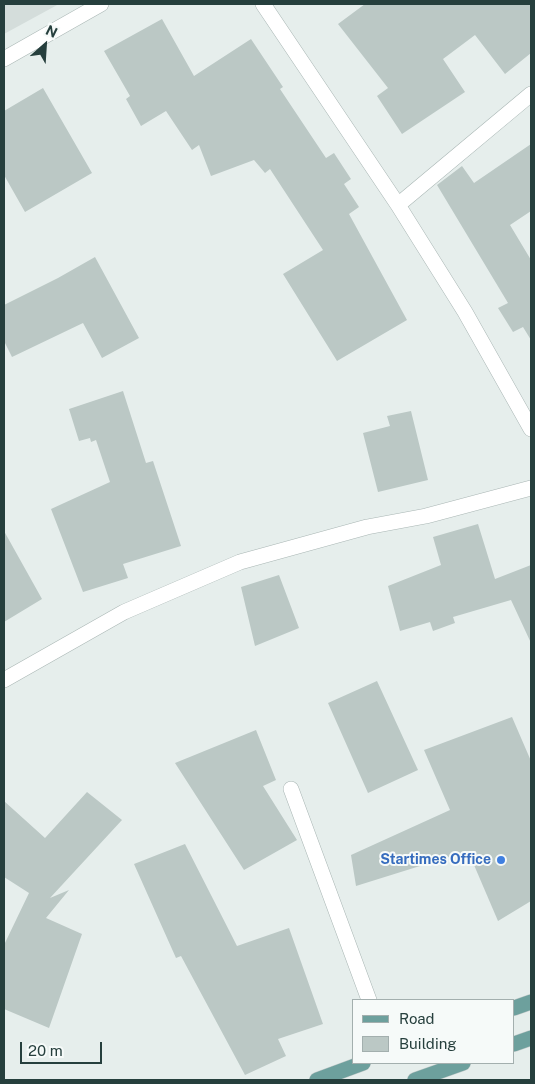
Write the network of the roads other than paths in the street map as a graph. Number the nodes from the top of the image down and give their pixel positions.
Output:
1 (101, 4) edge
2 (263, 4) edge
3 (4, 60) edge
4 (531, 94) edge
5 (398, 205) junction
6 (531, 430) edge
7 (531, 488) edge
8 (4, 680) edge
9 (291, 789) dead end
10 (369, 999) edge
11 (531, 1002) edge
12 (515, 1008) edge
13 (531, 1038) edge
14 (515, 1044) edge
15 (360, 1064) edge
16 (460, 1064) edge
17 (317, 1080) edge
18 (415, 1080) edge

1 - 3 street
2 - 5 street
4 - 5 street
5 - 6 street
7 - 8 street
9 - 10 street
11 - 12 main road
13 - 14 main road
15 - 17 main road
16 - 18 main road

